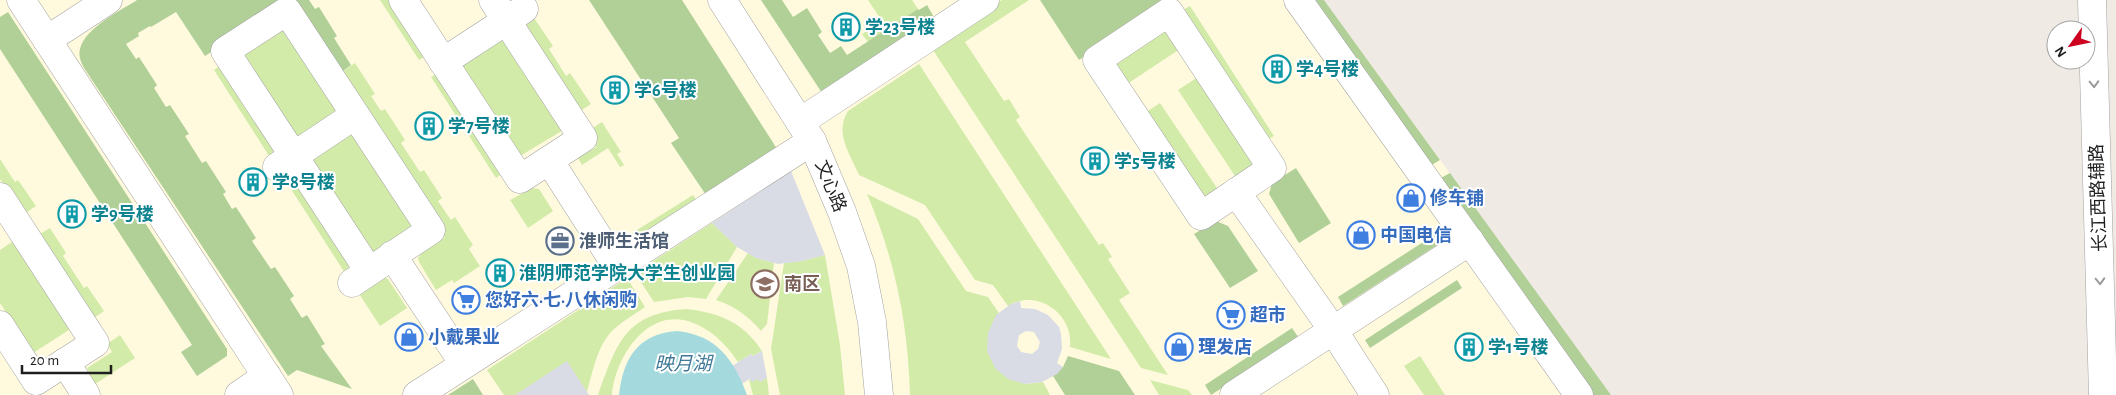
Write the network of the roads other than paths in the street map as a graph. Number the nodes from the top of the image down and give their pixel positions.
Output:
1 (21, 0) edge
2 (108, 0) edge
3 (403, 0) edge
4 (722, 0) edge
5 (985, 0) edge
6 (1298, 0) edge
7 (2092, 0) edge
8 (508, 10) edge
9 (47, 40) junction
10 (436, 63) junction
11 (355, 115) junction
12 (806, 131) junction
13 (549, 160) junction
14 (285, 162) junction
15 (1236, 192) junction
16 (0, 197) edge
17 (20, 227) edge
18 (1470, 241) junction
19 (392, 255) junction
20 (616, 265) junction
21 (0, 324) edge
22 (1333, 330) junction
23 (65, 362) junction
24 (464, 364) junction
25 (273, 386) edge
26 (86, 395) edge
27 (238, 395) edge
28 (418, 395) edge
29 (879, 395) edge
30 (1234, 395) edge
31 (1375, 395) edge
32 (1579, 395) edge
33 (2104, 395) edge

1 - 9 street
2 - 9 street
3 - 10 street
4 - 12 street, 文心路
5 - 12 street
6 - 18 street
7 -> 33 street, 长江西路辅路
8 - 10 street
8 - 13 street
9 - 25 street
10 - 13 street
11 - 14 street
11 - 14 street
11 - 19 street
12 - 20 street
12 - 29 street, 文心路
13 - 20 street
14 - 19 street
15 - 15 street
15 - 22 street
16 - 17 street
17 - 23 street
18 - 22 street
18 - 32 street
19 - 24 street
20 - 24 street
21 - 23 street
22 - 30 street
22 - 31 street
23 - 26 street
24 - 28 street
25 - 27 street

